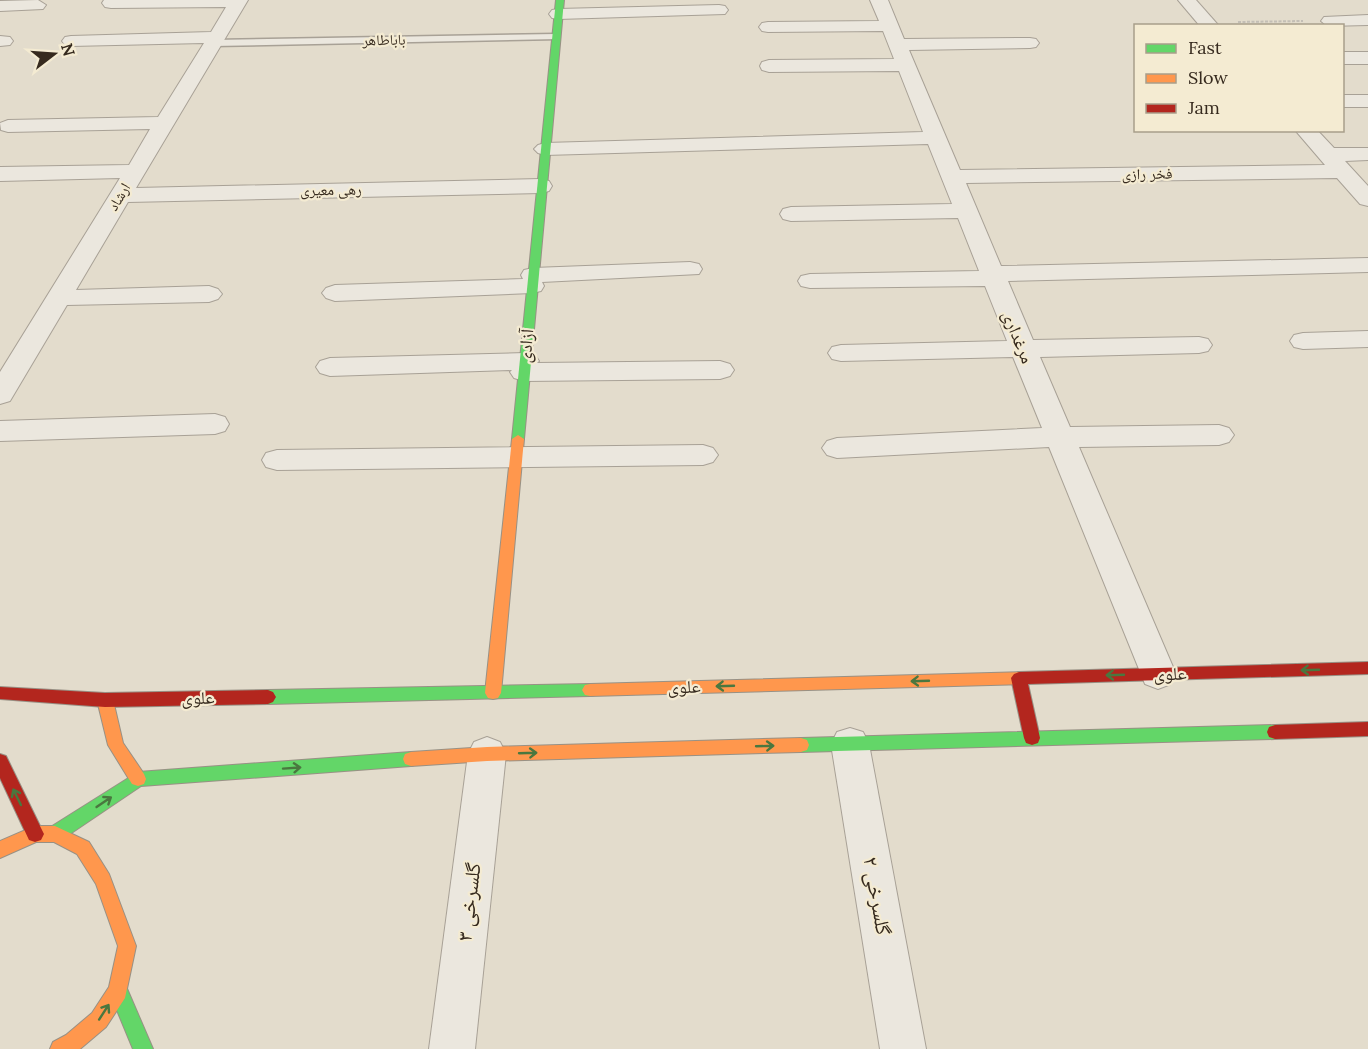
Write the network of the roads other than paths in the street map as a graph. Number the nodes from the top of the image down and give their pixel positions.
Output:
1 (879, 0) edge
2 (1187, 0) edge
3 (239, 1) edge
4 (111, 3) dead end
5 (37, 5) dead end
6 (0, 6) edge
7 (559, 7) edge
8 (718, 10) dead end
9 (1368, 20) edge
10 (1330, 21) road end
11 (1208, 24) edge
12 (768, 27) dead end
13 (556, 37) junction
14 (71, 40) dead end
15 (215, 40) junction
16 (1030, 43) dead end
17 (897, 45) junction
18 (1344, 57) edge
19 (1368, 57) edge
20 (769, 66) dead end
21 (1344, 101) edge
22 (1368, 101) edge
23 (164, 123) junction
24 (8, 126) dead end
25 (1307, 132) edge
26 (936, 138) junction
27 (545, 149) junction
28 (1368, 154) edge
29 (1335, 163) junction
30 (135, 171) junction
31 (0, 174) edge
32 (952, 177) junction
33 (541, 186) junction
34 (120, 195) junction
35 (1368, 199) edge
36 (966, 211) junction
37 (791, 214) dead end
38 (1368, 264) edge
39 (690, 269) dead end
40 (993, 276) junction
41 (533, 281) junction
42 (810, 282) dead end
43 (335, 293) dead end
44 (209, 294) dead end
45 (58, 298) junction
46 (1368, 339) edge
47 (1303, 340) dead end
48 (1199, 345) dead end
49 (1024, 350) junction
50 (841, 353) dead end
51 (330, 367) dead end
52 (524, 367) junction
53 (720, 370) dead end
54 (0, 395) edge
55 (215, 424) dead end
56 (0, 431) edge
57 (1219, 435) dead end
58 (1060, 438) junction
59 (837, 448) dead end
60 (703, 455) dead end
61 (515, 458) junction
62 (277, 460) dead end
63 (1368, 668) edge
64 (1158, 674) junction
65 (1019, 678) junction
66 (0, 693) edge
67 (493, 693) junction
68 (105, 700) junction
69 (1368, 729) edge
70 (1032, 738) junction
71 (850, 744) junction
72 (487, 754) junction
73 (0, 761) edge
74 (138, 779) junction
75 (35, 834) junction
76 (55, 834) junction
77 (0, 850) edge
78 (118, 991) junction
79 (60, 1049) edge
80 (143, 1049) edge
81 (452, 1049) edge
82 (903, 1049) edge

1 - 17 street, مرغداری
2 - 11 street
3 - 4 street
3 - 15 street, ارشاد
5 - 6 street
7 - 8 street
7 - 13 street, آزادی
9 - 10 street
12 - 17 street
13 - 15 lane, باباطاهر
13 - 27 street, آزادی
14 - 15 street
15 - 23 street, ارشاد
16 - 17 street
17 - 20 street
17 - 26 street, مرغداری
18 - 19 street
21 - 22 street
23 - 24 street
23 - 30 street, ارشاد
25 - 29 street
26 - 27 street
26 - 32 street, مرغداری
27 - 33 street, آزادی
28 - 29 street, فخر رازی
29 - 32 street, فخر رازی
29 - 35 street
30 - 31 street
30 - 34 street, ارشاد
32 - 36 street, مرغداری
33 - 34 street, رهی معیری
33 - 41 street, آزادی
34 - 45 street, ارشاد
36 - 37 street
36 - 40 street, مرغداری
38 - 40 street
39 - 41 street
40 - 42 street
40 - 49 street, مرغداری
41 - 43 street
41 - 52 street, آزادی
44 - 45 street
45 - 54 street, ارشاد
46 - 47 street
48 - 49 street
49 - 50 street
49 - 58 street, مرغداری
51 - 52 street
52 - 53 street
52 - 61 street, آزادی
55 - 56 street
57 - 58 street
58 - 59 street
58 - 64 street, مرغداری
60 - 61 street
61 - 62 street
61 - 67 street, آزادی
63 -> 64 street, علوی
64 -> 65 street, علوی
65 -> 67 street, علوی
65 - 70 street
66 - 68 street, علوی
67 - 68 street, علوی
68 - 74 street
69 - 70 street
70 - 71 street
72 -> 71 street
71 - 82 street, گلسرخی ۲
74 -> 72 street
72 - 81 street, گلسرخی ۳
75 -> 73 street
76 -> 74 street
75 - 76 street
75 - 77 street
76 - 78 street
79 -> 78 street
78 - 80 street

